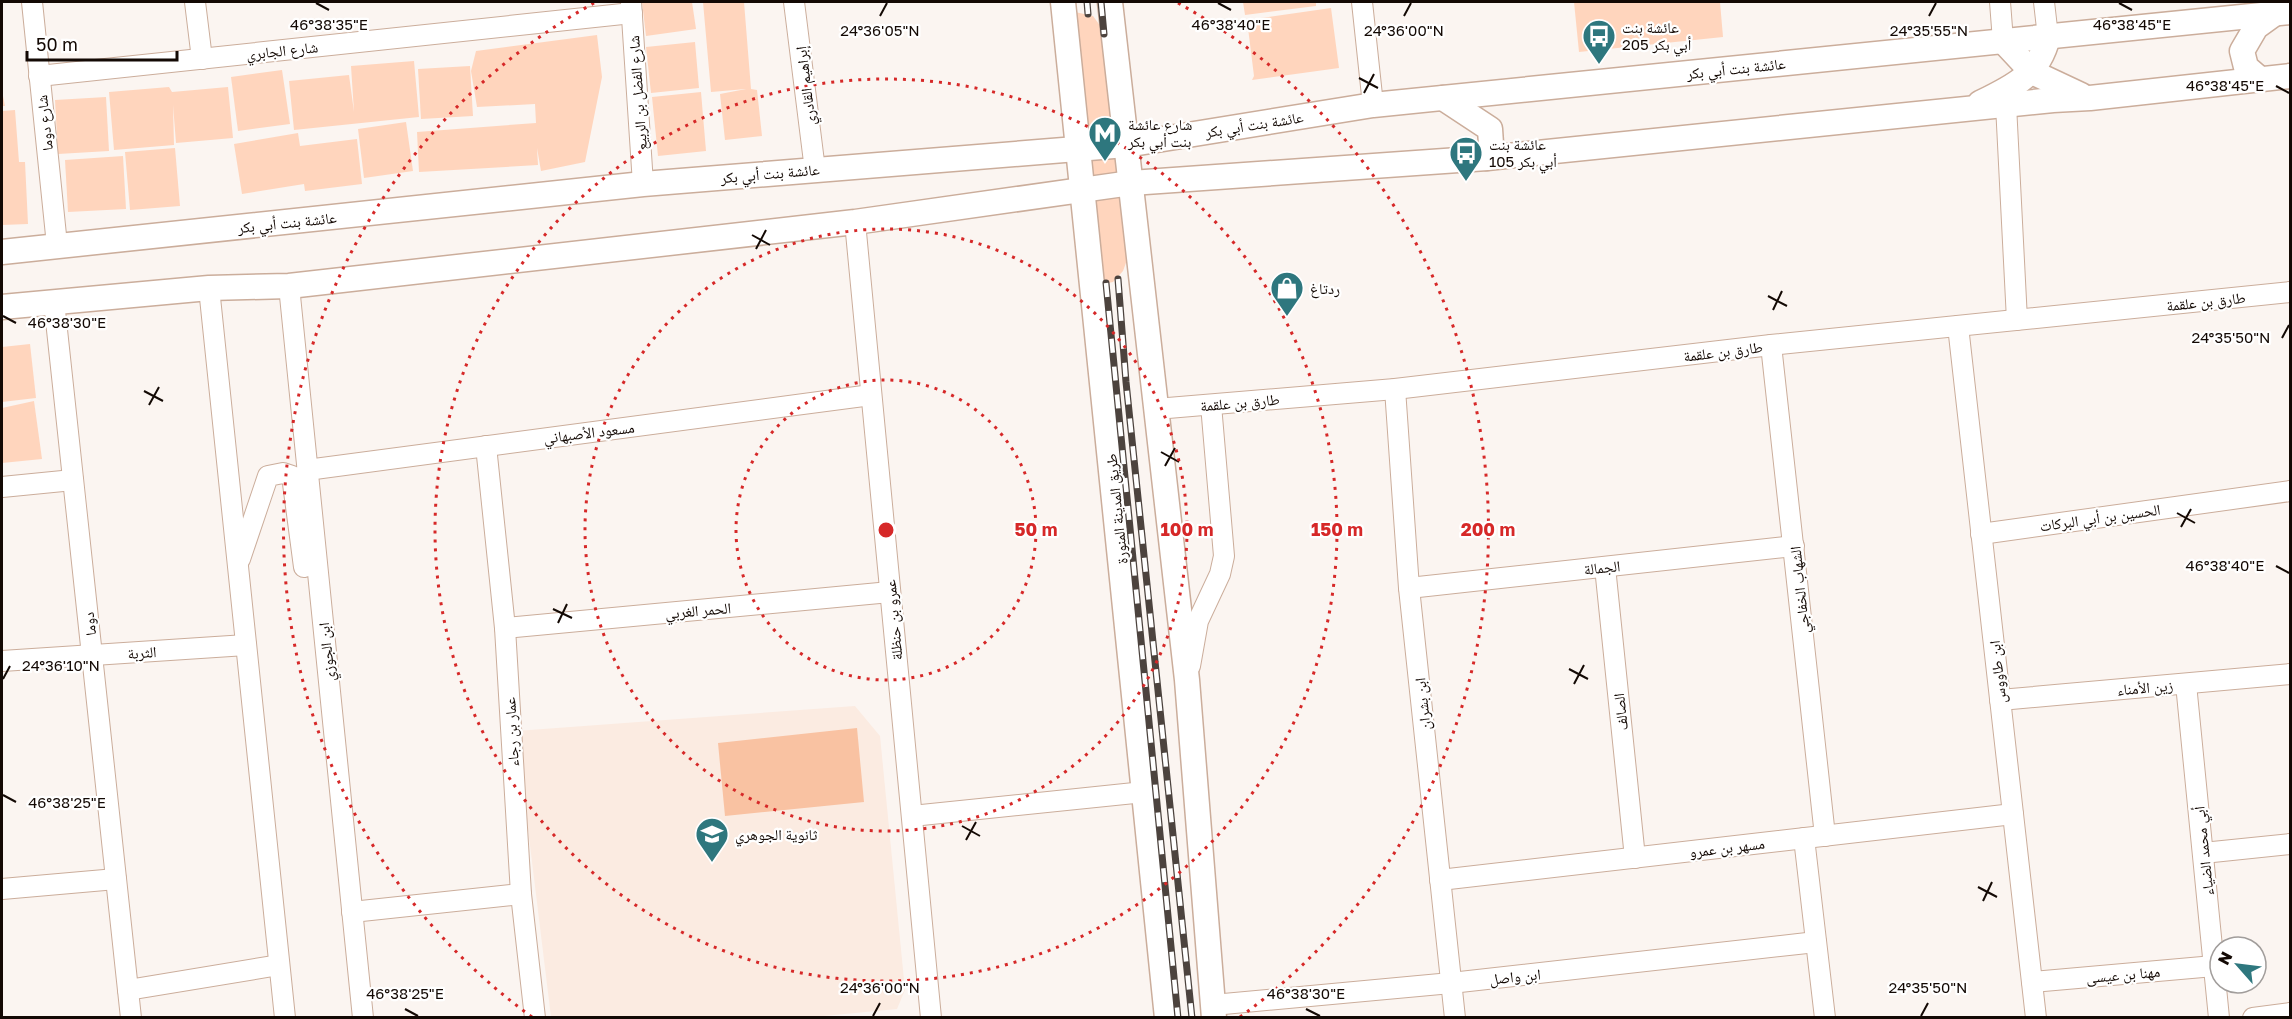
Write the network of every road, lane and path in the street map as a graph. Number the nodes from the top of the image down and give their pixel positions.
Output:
1 (32, 2) edge
2 (195, 2) edge
3 (794, 2) edge
4 (1063, 2) edge
5 (1110, 2) edge
6 (1362, 2) edge
7 (2000, 2) edge
8 (2044, 2) edge
9 (631, 7) edge
10 (2282, 13) edge
11 (2048, 37) junction
12 (2003, 41) junction
13 (202, 59) junction
14 (2032, 72) junction
15 (39, 76) junction
16 (2290, 76) edge
17 (2260, 79) junction
18 (1443, 98) junction
19 (2090, 98) junction
20 (1373, 105) junction
21 (2006, 105) junction
22 (1970, 108) junction
23 (1126, 145) junction
24 (1077, 147) junction
25 (1487, 158) junction
26 (815, 170) junction
27 (1131, 183) junction
28 (643, 184) junction
29 (1083, 189) junction
30 (855, 222) junction
31 (57, 245) junction
32 (2, 252) edge
33 (289, 286) junction
34 (209, 288) junction
35 (2290, 292) edge
36 (54, 302) junction
37 (2, 308) edge
38 (2017, 320) junction
39 (1958, 326) junction
40 (1771, 345) junction
41 (1395, 389) junction
42 (871, 395) junction
43 (1211, 405) junction
44 (1156, 409) junction
45 (486, 446) junction
46 (307, 470) junction
47 (73, 480) junction
48 (2, 487) edge
49 (2290, 491) edge
50 (1981, 534) junction
51 (1794, 546) junction
52 (238, 566) junction
53 (1605, 567) junction
54 (1409, 588) junction
55 (890, 592) junction
56 (320, 596) junction
57 (505, 628) junction
58 (246, 645) junction
59 (92, 656) junction
60 (2, 661) edge
61 (2290, 674) edge
62 (1187, 680) junction
63 (2186, 684) junction
64 (2000, 700) junction
65 (1144, 792) junction
66 (2013, 814) junction
67 (912, 816) junction
68 (1825, 836) junction
69 (1804, 838) junction
70 (2290, 844) edge
71 (2203, 853) junction
72 (1635, 858) junction
73 (116, 879) junction
74 (1440, 880) junction
75 (2, 889) edge
76 (521, 894) junction
77 (352, 912) junction
78 (2211, 935) edge
79 (1816, 942) junction
80 (279, 965) junction
81 (2208, 967) edge
82 (2032, 982) junction
83 (1451, 983) junction
84 (128, 990) junction
85 (2217, 995) edge
86 (1213, 1011) edge
87 (2290, 1013) edge
88 (131, 1017) edge
89 (285, 1017) edge
90 (363, 1017) edge
91 (535, 1017) edge
92 (931, 1017) edge
93 (1167, 1017) edge
94 (1455, 1017) edge
95 (1825, 1017) edge
96 (2032, 1017) edge
97 (2219, 1017) edge
98 (2253, 1017) edge

1 - 15 street, شارع دوما
2 - 13 street
3 - 26 street, إبراهيم القادري
4 - 24 main road, طريق المدينة المنورة
5 - 23 main road
6 - 20 street
7 - 12 street
8 - 11 street
9 - 13 street, شارع الجابري
9 - 28 street, شارع الفضل بن الربيع
10 - 11 main road, عائشة بنت أبي بكر
10 - 17 main road
11 - 12 main road, عائشة بنت أبي بكر
11 - 14 main road
12 - 14 main road
12 - 18 main road, عائشة بنت أبي بكر
13 - 15 street, شارع الجابري
14 - 19 main road
14 - 22 main road
15 - 31 street, شارع دوما
16 - 17 main road
17 - 19 main road
18 - 20 main road, عائشة بنت أبي بكر
18 - 25 main road
19 - 21 main road
20 - 23 main road, عائشة بنت أبي بكر
21 - 22 main road
21 - 38 street
22 - 25 main road
23 - 24 main road, عائشة بنت أبي بكر
23 - 27 main road
24 - 26 main road, عائشة بنت أبي بكر
24 - 29 main road, طريق المدينة المنورة
25 - 27 main road
26 - 28 main road, عائشة بنت أبي بكر
27 - 29 main road
27 - 44 main road
28 - 31 main road, عائشة بنت أبي بكر
29 - 30 main road
29 - 65 main road, طريق المدينة المنورة
30 - 33 main road
30 - 42 street, عمرو بن حنظلة
31 - 32 main road, عائشة بنت أبي بكر
33 - 34 main road
33 - 46 street, ابن الجوزي
34 - 36 main road
34 - 52 street
35 - 38 street, طارق بن علقمة
36 - 37 main road
36 - 47 street, دوما
38 - 39 street, طارق بن علقمة
39 - 40 street, طارق بن علقمة
39 - 50 street, ابن طاووس
40 - 41 street, طارق بن علقمة
40 - 51 street, الشهاب الخفاجي
41 - 43 street, طارق بن علقمة
41 - 54 street, ابن بشران
42 - 45 street, مسعود الأصبهاني
42 - 55 street, عمرو بن حنظلة
43 - 44 street, طارق بن علقمة
43 - 62 street
44 - 62 main road
45 - 46 street, مسعود الأصبهاني
45 - 57 street, عمار بن رجاء
46 - 56 street, ابن الجوزي
47 - 48 street
47 - 59 street, دوما
49 - 50 street, الحسين بن أبي البركات
50 - 64 street, ابن طاووس
51 - 53 street, الجمالة
51 - 68 street, الشهاب الخفاجي
52 - 56 street
52 - 58 street
53 - 54 street, الجمالة
53 - 72 street, الصالف
54 - 74 street, ابن بشران
55 - 57 street, الحمر الغربي
55 - 67 street, عمرو بن حنظلة
56 - 77 street, ابن الجوزي
57 - 76 street, عمار بن رجاء
58 - 59 street, الثربة
58 - 80 street
59 - 60 street, الثربة
59 - 73 street, دوما
61 - 63 street, زين الأمناء
62 - 86 main road
63 - 64 street, زين الأمناء
63 - 71 street, أبي محمد الضياء
64 - 66 street, ابن طاووس
65 - 67 street
65 - 93 main road, طريق المدينة المنورة
66 - 68 street, مسهر بن عمرو
66 - 82 street, ابن طاووس
67 - 92 street, عمرو بن حنظلة
68 - 69 street, مسهر بن عمرو
69 - 72 street, مسهر بن عمرو
69 - 79 street
70 - 71 street
71 - 78 street, أبي محمد الضياء
72 - 74 street, مسهر بن عمرو
73 - 75 street
73 - 84 street, دوما
74 - 83 street, ابن بشران
76 - 77 street
76 - 91 street, عمار بن رجاء
77 - 90 street, ابن الجوزي
79 - 83 street, ابن واصل
79 - 95 street
80 - 84 street
80 - 89 street
81 - 82 street, مهنا بن عيسى
82 - 96 street, ابن طاووس
83 - 86 street, ابن واصل
83 - 94 street, ابن بشران
84 - 88 street, دوما
85 - 97 street, أبي محمد الضياء
87 - 98 street

